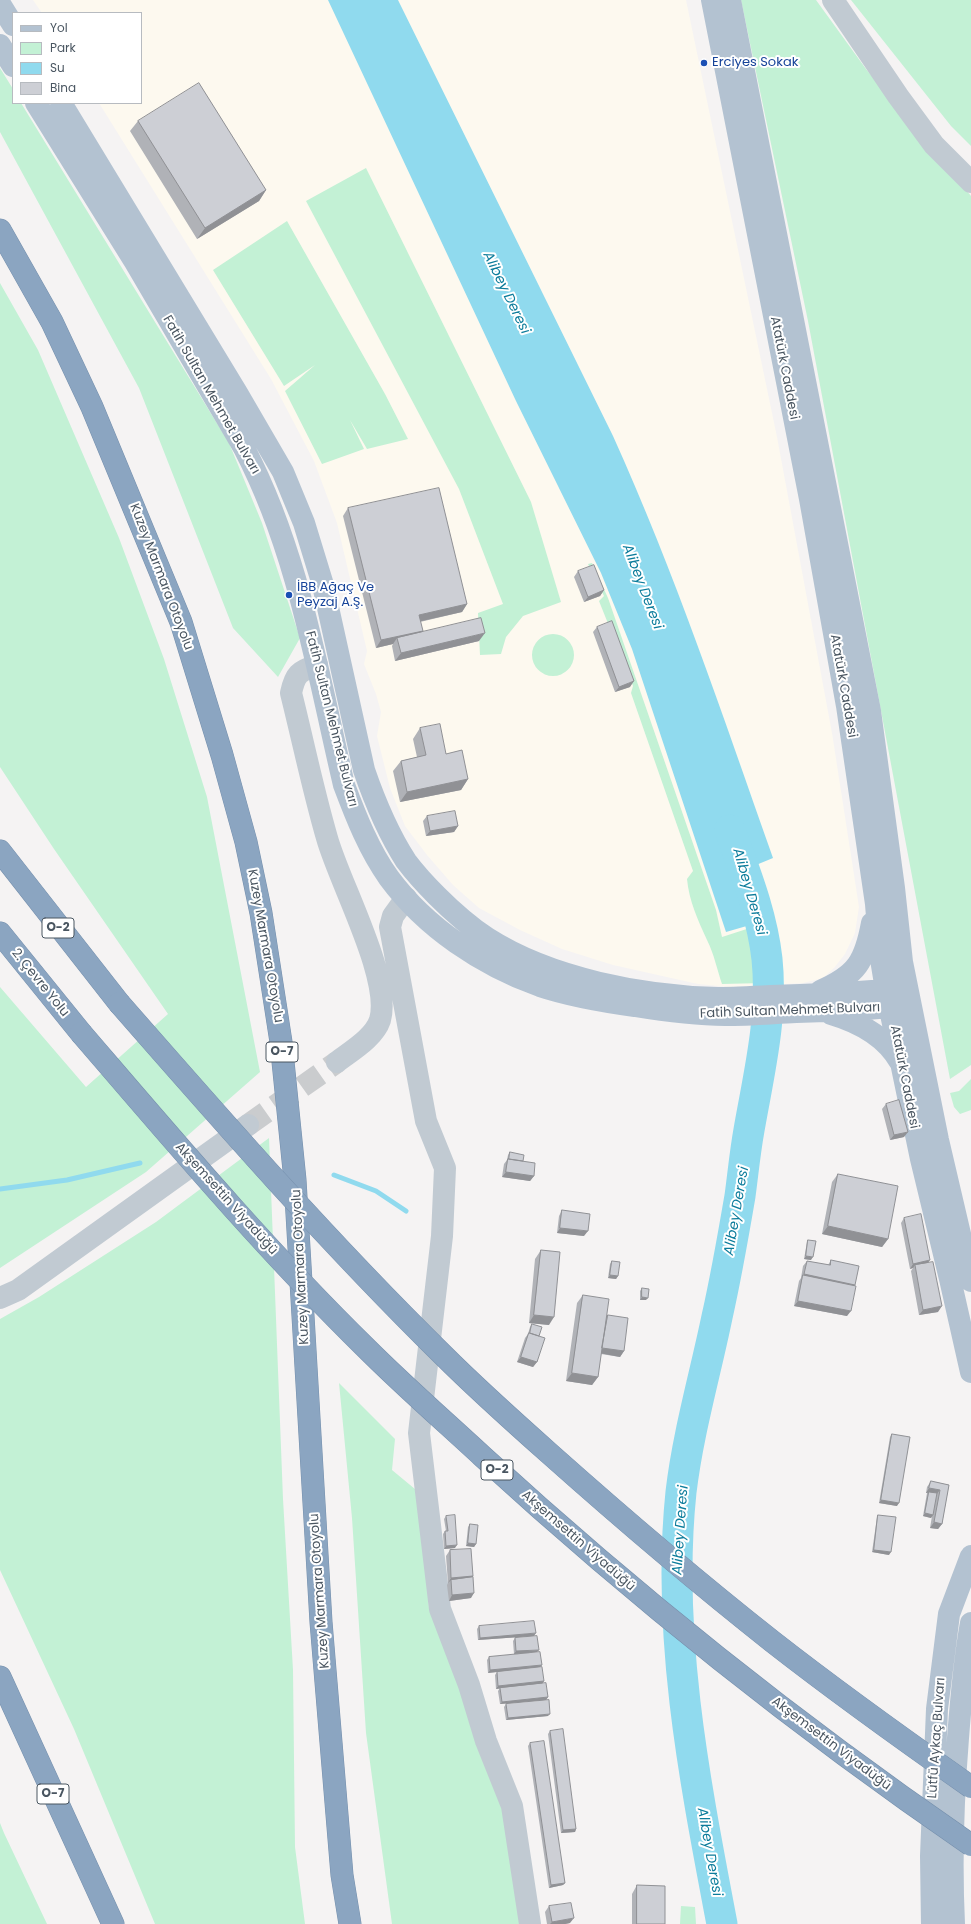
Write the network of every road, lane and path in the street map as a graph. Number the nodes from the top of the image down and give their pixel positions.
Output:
1 (712, 0) edge
2 (730, 0) edge
3 (833, 0) edge
4 (0, 4) edge
5 (12, 23) edge
6 (0, 44) edge
7 (12, 64) edge
8 (37, 104) edge
9 (62, 104) edge
10 (971, 182) edge
11 (0, 230) edge
12 (340, 659) junction
13 (317, 665) junction
14 (348, 696) junction
15 (325, 701) junction
16 (0, 851) edge
17 (406, 898) junction
18 (876, 904) junction
19 (0, 933) edge
20 (895, 996) junction
21 (809, 1000) junction
22 (722, 1007) junction
23 (407, 1019) junction
24 (380, 1020) junction
25 (81, 1033) joint
26 (911, 1061) junction
27 (337, 1062) tunnel mouth
28 (248, 1125) tunnel mouth
29 (971, 1281) edge
30 (0, 1298) edge
31 (971, 1372) edge
32 (971, 1556) edge
33 (971, 1623) edge
34 (0, 1677) edge
35 (971, 1787) edge
36 (971, 1845) edge
37 (113, 1924) edge
38 (350, 1924) edge
39 (530, 1924) edge
40 (932, 1924) edge
41 (954, 1924) edge

1 - 18 main road, Atatürk Caddesi
2 - 20 main road, Atatürk Caddesi
3 - 10 street
4 - 5 main road
6 - 7 main road
8 - 13 main road, Fatih Sultan Mehmet Bulvarı
9 - 12 main road, Fatih Sultan Mehmet Bulvarı
11 - 38 highway, Kuzey Marmara Otoyolu / O-7
12 - 13 main road
12 - 14 main road, Fatih Sultan Mehmet Bulvarı
13 - 15 main road, Fatih Sultan Mehmet Bulvarı
13 - 24 street
14 - 15 main road
14 - 22 main road, Fatih Sultan Mehmet Bulvarı
15 - 17 main road, Fatih Sultan Mehmet Bulvarı
16 - 35 highway, O-2, bridge
17 - 22 main road, Fatih Sultan Mehmet Bulvarı
17 - 23 street
18 - 20 main road, Atatürk Caddesi
18 - 21 main road
19 - 25 highway, 2. Çevre Yolu / O-2
20 - 21 main road, Fatih Sultan Mehmet Bulvarı
20 - 26 main road, Atatürk Caddesi
21 - 22 main road, Fatih Sultan Mehmet Bulvarı
21 - 22 main road, Fatih Sultan Mehmet Bulvarı
21 - 26 main road
23 - 24 street
23 - 39 street
24 - 27 street
25 - 36 highway, Akşemsettin Viyadüğü / O-2, bridge
26 - 29 main road, Atatürk Caddesi
26 - 31 main road, Atatürk Caddesi
28 - 30 street
32 - 40 main road, Lütfü Aykaç Bulvarı
33 - 41 main road, Lütfü Aykaç Bulvarı
34 - 37 highway, O-7

